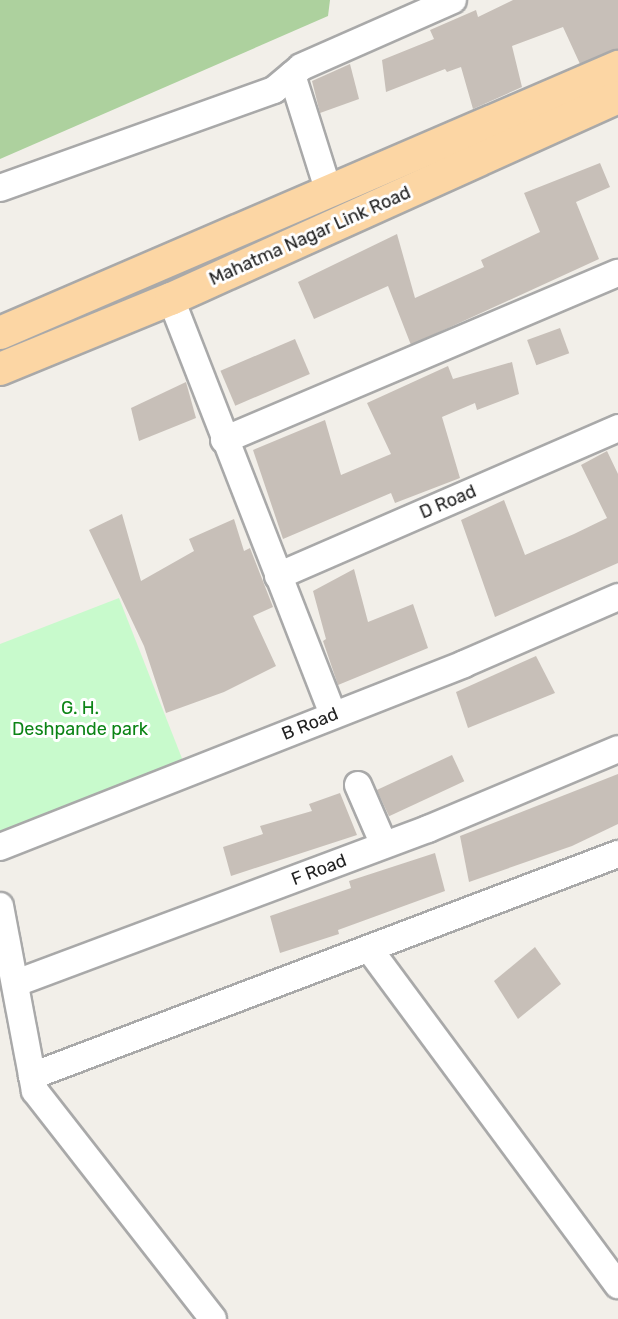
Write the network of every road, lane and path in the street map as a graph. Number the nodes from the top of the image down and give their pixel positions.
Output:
1 (453, 0) edge
2 (618, 67) edge
3 (292, 75) junction
4 (618, 97) edge
5 (0, 188) edge
6 (329, 192) junction
7 (618, 273) edge
8 (171, 298) junction
9 (0, 333) edge
10 (0, 369) edge
11 (618, 429) edge
12 (224, 440) junction
13 (278, 576) junction
14 (618, 597) edge
15 (333, 715) junction
16 (618, 749) edge
17 (358, 785) dead end
18 (384, 845) junction
19 (0, 847) edge
20 (618, 854) edge
21 (0, 906) edge
22 (370, 950) junction
23 (16, 983) junction
24 (33, 1076) junction
25 (618, 1285) edge
26 (213, 1319) edge

1 - 3 street
2 - 6 main road, Mahatma Nagar Link Road
3 - 5 street
3 - 6 street
4 - 8 main road, Mahatma Nagar Link Road
6 - 9 main road, Mahatma Nagar Link Road
7 - 12 street
8 - 10 main road, Mahatma Nagar Link Road
8 - 12 street
11 - 13 street, D Road
12 - 13 street
13 - 15 street
14 - 15 street, B Road
15 - 19 street, B Road
16 - 18 street, F Road
17 - 18 street
18 - 23 street, F Road
20 - 22 street
21 - 23 street
22 - 24 street
22 - 25 street
23 - 24 street
24 - 26 street

